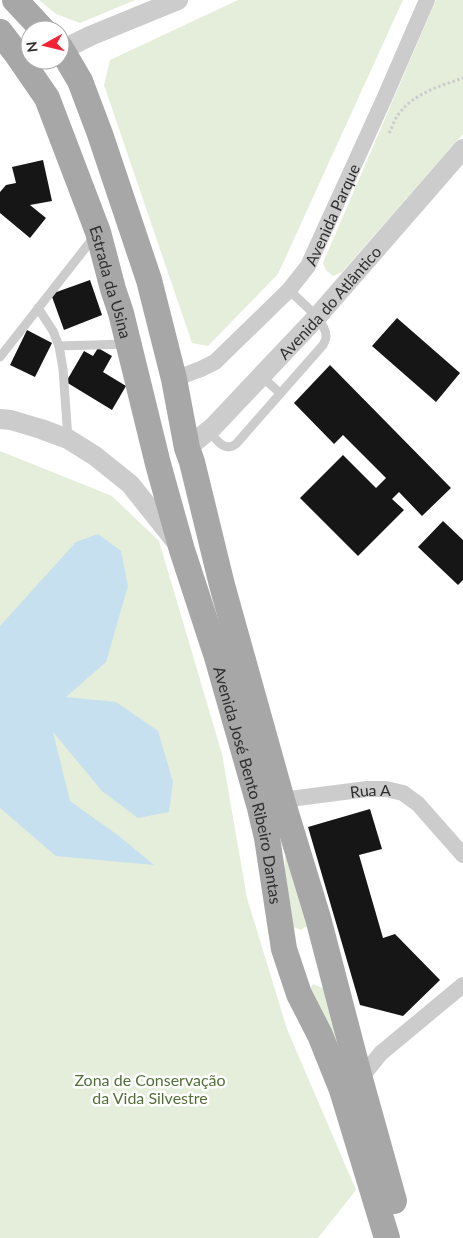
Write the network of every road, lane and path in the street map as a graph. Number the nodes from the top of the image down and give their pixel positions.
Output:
1 (15, 0) edge
2 (178, 0) edge
3 (427, 0) edge
4 (34, 20) edge
5 (0, 32) edge
6 (70, 44) edge
7 (70, 64) edge
8 (463, 78) edge
9 (389, 133) dead end
10 (463, 149) edge
11 (98, 232) junction
12 (289, 290) junction
13 (38, 308) junction
14 (157, 311) junction
15 (121, 313) junction
16 (317, 317) junction
17 (128, 344) junction
18 (60, 346) junction
19 (0, 357) edge
20 (261, 376) junction
21 (174, 379) junction
22 (280, 393) junction
23 (0, 419) edge
24 (209, 431) junction
25 (68, 440) junction
26 (188, 448) junction
27 (182, 550) junction
28 (282, 800) junction
29 (463, 855) edge
30 (318, 918) junction
31 (282, 935) junction
32 (335, 980) junction
33 (463, 984) edge
34 (298, 994) junction
35 (360, 1079) junction
36 (388, 1238) edge
37 (405, 1238) edge

1 - 4 main road
2 - 6 street
3 - 12 street, Avenida Parque
5 - 11 main road, Estrada da Usina
7 - 14 main road
8 - 9 path
10 - 16 street, Avenida do Atlântico
11 - 13 lane
11 - 15 main road, Estrada da Usina
12 - 16 lane
12 - 21 street, Avenida Parque
13 - 18 lane
13 - 19 lane
14 - 15 main road
14 - 21 main road
15 - 17 main road, Estrada da Usina
16 - 20 street, Avenida do Atlântico
16 - 22 lane
17 - 18 lane
17 - 27 main road, Estrada da Usina
18 - 25 lane
20 - 22 lane
20 - 24 street, Avenida do Atlântico
21 - 26 main road
22 - 24 lane
23 - 25 street, Avenida José Bento Ribeiro Dantas
24 - 26 street, Avenida do Atlântico
25 - 27 street, Avenida José Bento Ribeiro Dantas
26 - 28 main road, Avenida José Bento Ribeiro Dantas
27 - 31 main road, Avenida José Bento Ribeiro Dantas
28 - 29 street, Rua A
28 - 30 main road, Avenida José Bento Ribeiro Dantas
30 - 31 main road
30 - 32 main road, Avenida José Bento Ribeiro Dantas
31 - 34 main road, Avenida José Bento Ribeiro Dantas
32 - 34 main road
32 - 35 main road, Avenida José Bento Ribeiro Dantas
33 - 35 street
34 - 36 main road, Avenida José Bento Ribeiro Dantas
35 - 37 main road, Avenida José Bento Ribeiro Dantas

